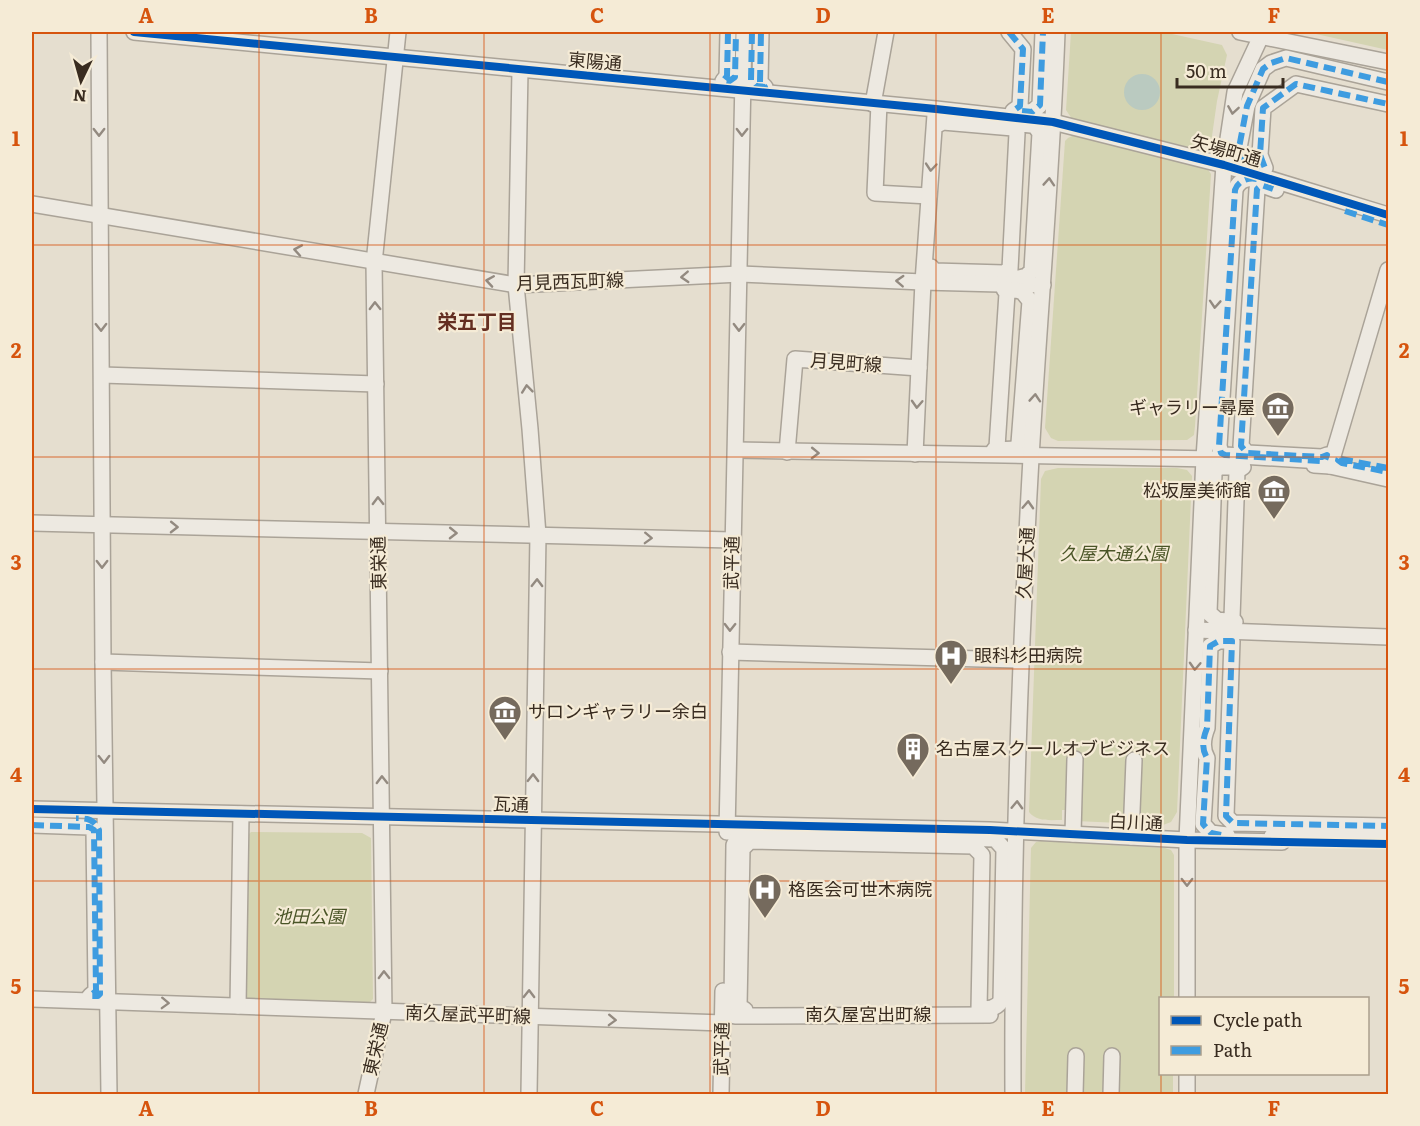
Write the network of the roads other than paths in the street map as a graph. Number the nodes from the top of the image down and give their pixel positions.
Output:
1 (99, 32) edge
2 (135, 32) edge
3 (398, 32) edge
4 (728, 32) edge
5 (736, 32) edge
6 (744, 32) edge
7 (752, 32) edge
8 (761, 32) edge
9 (886, 32) edge
10 (1009, 32) edge
11 (1043, 32) edge
12 (1057, 32) edge
13 (1240, 32) edge
14 (1260, 33) edge
15 (395, 57) junction
16 (1389, 62) edge
17 (520, 69) junction
18 (1389, 82) edge
19 (742, 91) junction
20 (876, 104) junction
21 (1389, 104) edge
22 (936, 109) junction
23 (1053, 122) junction
24 (1224, 165) junction
25 (929, 196) junction
26 (32, 204) edge
27 (1389, 215) edge
28 (99, 216) junction
29 (1389, 220) edge
30 (1389, 225) edge
31 (374, 263) junction
32 (1010, 268) joint
33 (1389, 270) edge
34 (740, 274) junction
35 (923, 282) junction
36 (516, 285) junction
37 (1043, 285) junction
38 (919, 368) junction
39 (102, 375) junction
40 (376, 384) junction
41 (997, 447) joint
42 (736, 450) junction
43 (787, 452) junction
44 (915, 454) junction
45 (1031, 456) junction
46 (1204, 458) junction
47 (1330, 466) junction
48 (1237, 471) joint
49 (1389, 478) edge
50 (32, 524) edge
51 (102, 525) junction
52 (378, 531) junction
53 (538, 535) junction
54 (732, 540) junction
55 (1196, 630) junction
56 (1389, 637) edge
57 (730, 652) junction
58 (1021, 660) junction
59 (103, 662) junction
60 (380, 671) junction
61 (1074, 759) dead end
62 (1134, 760) dead end
63 (32, 809) edge
64 (105, 811) junction
65 (241, 814) junction
66 (32, 816) edge
67 (382, 816) junction
68 (532, 821) junction
69 (727, 824) junction
70 (32, 825) edge
71 (1389, 826) edge
72 (990, 830) joint
73 (1016, 831) junction
74 (1073, 834) junction
75 (1131, 837) junction
76 (1186, 840) junction
77 (1389, 840) edge
78 (1389, 844) edge
79 (1186, 997) edge
80 (32, 999) edge
81 (107, 1001) junction
82 (237, 1006) junction
83 (979, 1009) joint
84 (384, 1012) junction
85 (1013, 1015) junction
86 (529, 1017) junction
87 (723, 1019) junction
88 (1076, 1056) dead end
89 (1112, 1056) dead end
90 (1186, 1075) edge
91 (109, 1095) edge
92 (366, 1095) edge
93 (529, 1095) edge
94 (721, 1095) edge
95 (1013, 1095) edge
96 (1075, 1095) edge
97 (1111, 1095) edge
98 (1186, 1095) edge

1 -> 28 street
2 - 15 street, 東陽通
3 - 15 street, 東栄通
4 - 5 street
6 - 19 street, 武平通
7 - 8 street
9 - 20 street
10 - 11 street
12 - 23 street, 久屋大通
13 - 14 street
14 - 16 street
14 -> 24 street
15 - 17 street, 東陽通
15 - 31 street, 東栄通
17 - 19 street, 東陽通
17 - 36 street
18 - 21 street
19 - 20 street, 東陽通
19 -> 34 street, 武平通
20 - 22 street, 東陽通
20 - 25 street
22 - 23 street, 東陽通
22 -> 25 street
23 - 24 street, 矢場町通
37 -> 23 street, 久屋大通
24 - 27 street, 矢場町通
24 -> 46 street
25 - 35 street
26 - 28 street, 月見西瓦町線
31 -> 28 street, 月見西瓦町線
28 -> 39 street
29 - 30 street
36 -> 31 street, 月見西瓦町線
40 -> 31 street, 東栄通
32 - 32 street
33 - 47 street
35 -> 34 street, 月見西瓦町線
34 -> 36 street, 月見西瓦町線
34 -> 42 street, 武平通
35 - 37 street, 月見西瓦町線
35 - 38 street
53 -> 36 street
45 -> 37 street, 久屋大通
38 - 43 street, 月見町線
38 -> 44 street
39 - 40 street
39 - 51 street
52 -> 40 street, 東栄通
41 - 41 street
42 - 43 street
42 - 54 street, 武平通
43 -> 44 street
44 - 45 street
45 - 46 street
58 -> 45 street, 久屋大通
46 - 47 street
46 - 55 street
47 - 49 street
48 - 48 street
50 - 51 street
51 -> 52 street
51 -> 59 street
52 -> 53 street
52 - 60 street, 東栄通
53 -> 54 street
68 -> 53 street
54 -> 57 street, 武平通
55 - 56 street
55 -> 76 street
57 - 58 street
57 - 69 street, 武平通
73 -> 58 street, 久屋大通
59 - 60 street
59 -> 64 street
67 -> 60 street, 東栄通
61 - 74 street
62 - 75 street
63 - 64 street, 瓦通
64 - 65 street, 瓦通
64 - 81 street
65 - 67 street, 瓦通
65 - 82 street
66 - 70 street
67 - 68 street, 瓦通
84 -> 67 street, 東栄通
68 - 69 street, 瓦通
86 -> 68 street
69 - 72 street, 瓦通
69 - 87 street, 武平通
71 - 77 street
72 - 73 street, 白川通
73 - 74 street, 白川通
73 - 85 street, 久屋大通
74 - 75 street, 白川通
75 - 76 street, 白川通
76 - 78 street, 白川通
76 -> 79 street
80 - 81 street
81 -> 82 street, 南久屋武平町線
81 - 91 street
82 - 84 street, 南久屋武平町線
83 - 83 street
84 - 86 street, 南久屋武平町線
84 - 92 street, 東栄通
85 - 87 street, 南久屋宮出町線
85 - 95 street, 久屋大通
86 -> 87 street, 南久屋武平町線
86 - 93 street
87 - 94 street, 武平通
88 - 96 street
89 - 97 street
90 - 98 street

